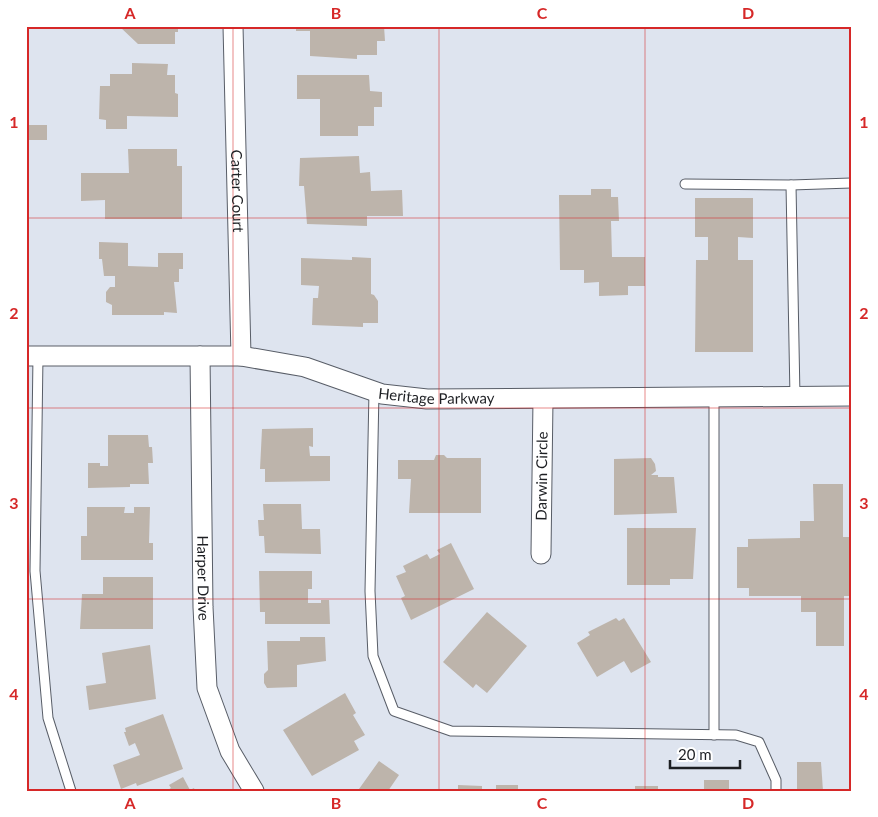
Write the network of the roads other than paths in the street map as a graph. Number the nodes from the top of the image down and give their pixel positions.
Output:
1 (233, 26) edge
2 (851, 183) edge
3 (685, 184) dead end
4 (791, 184) junction
5 (32, 356) edge
6 (200, 356) junction
7 (241, 356) junction
8 (374, 391) junction
9 (852, 396) edge
10 (795, 397) junction
11 (714, 398) junction
12 (542, 399) junction
13 (541, 554) dead end
14 (714, 735) junction
15 (71, 791) edge
16 (254, 791) edge
17 (776, 791) edge

1 - 7 street, Carter Court
2 - 4 lane
3 - 4 lane
4 - 10 lane
5 - 6 street, Heritage Parkway
5 - 15 lane
6 - 7 street, Heritage Parkway
6 - 16 street, Harper Drive
7 - 8 street, Heritage Parkway
8 - 12 street, Heritage Parkway
8 - 14 lane
9 - 10 street, Heritage Parkway
10 - 11 street, Heritage Parkway
11 - 12 street, Heritage Parkway
11 - 14 lane
12 - 13 street, Darwin Circle
14 - 17 lane

